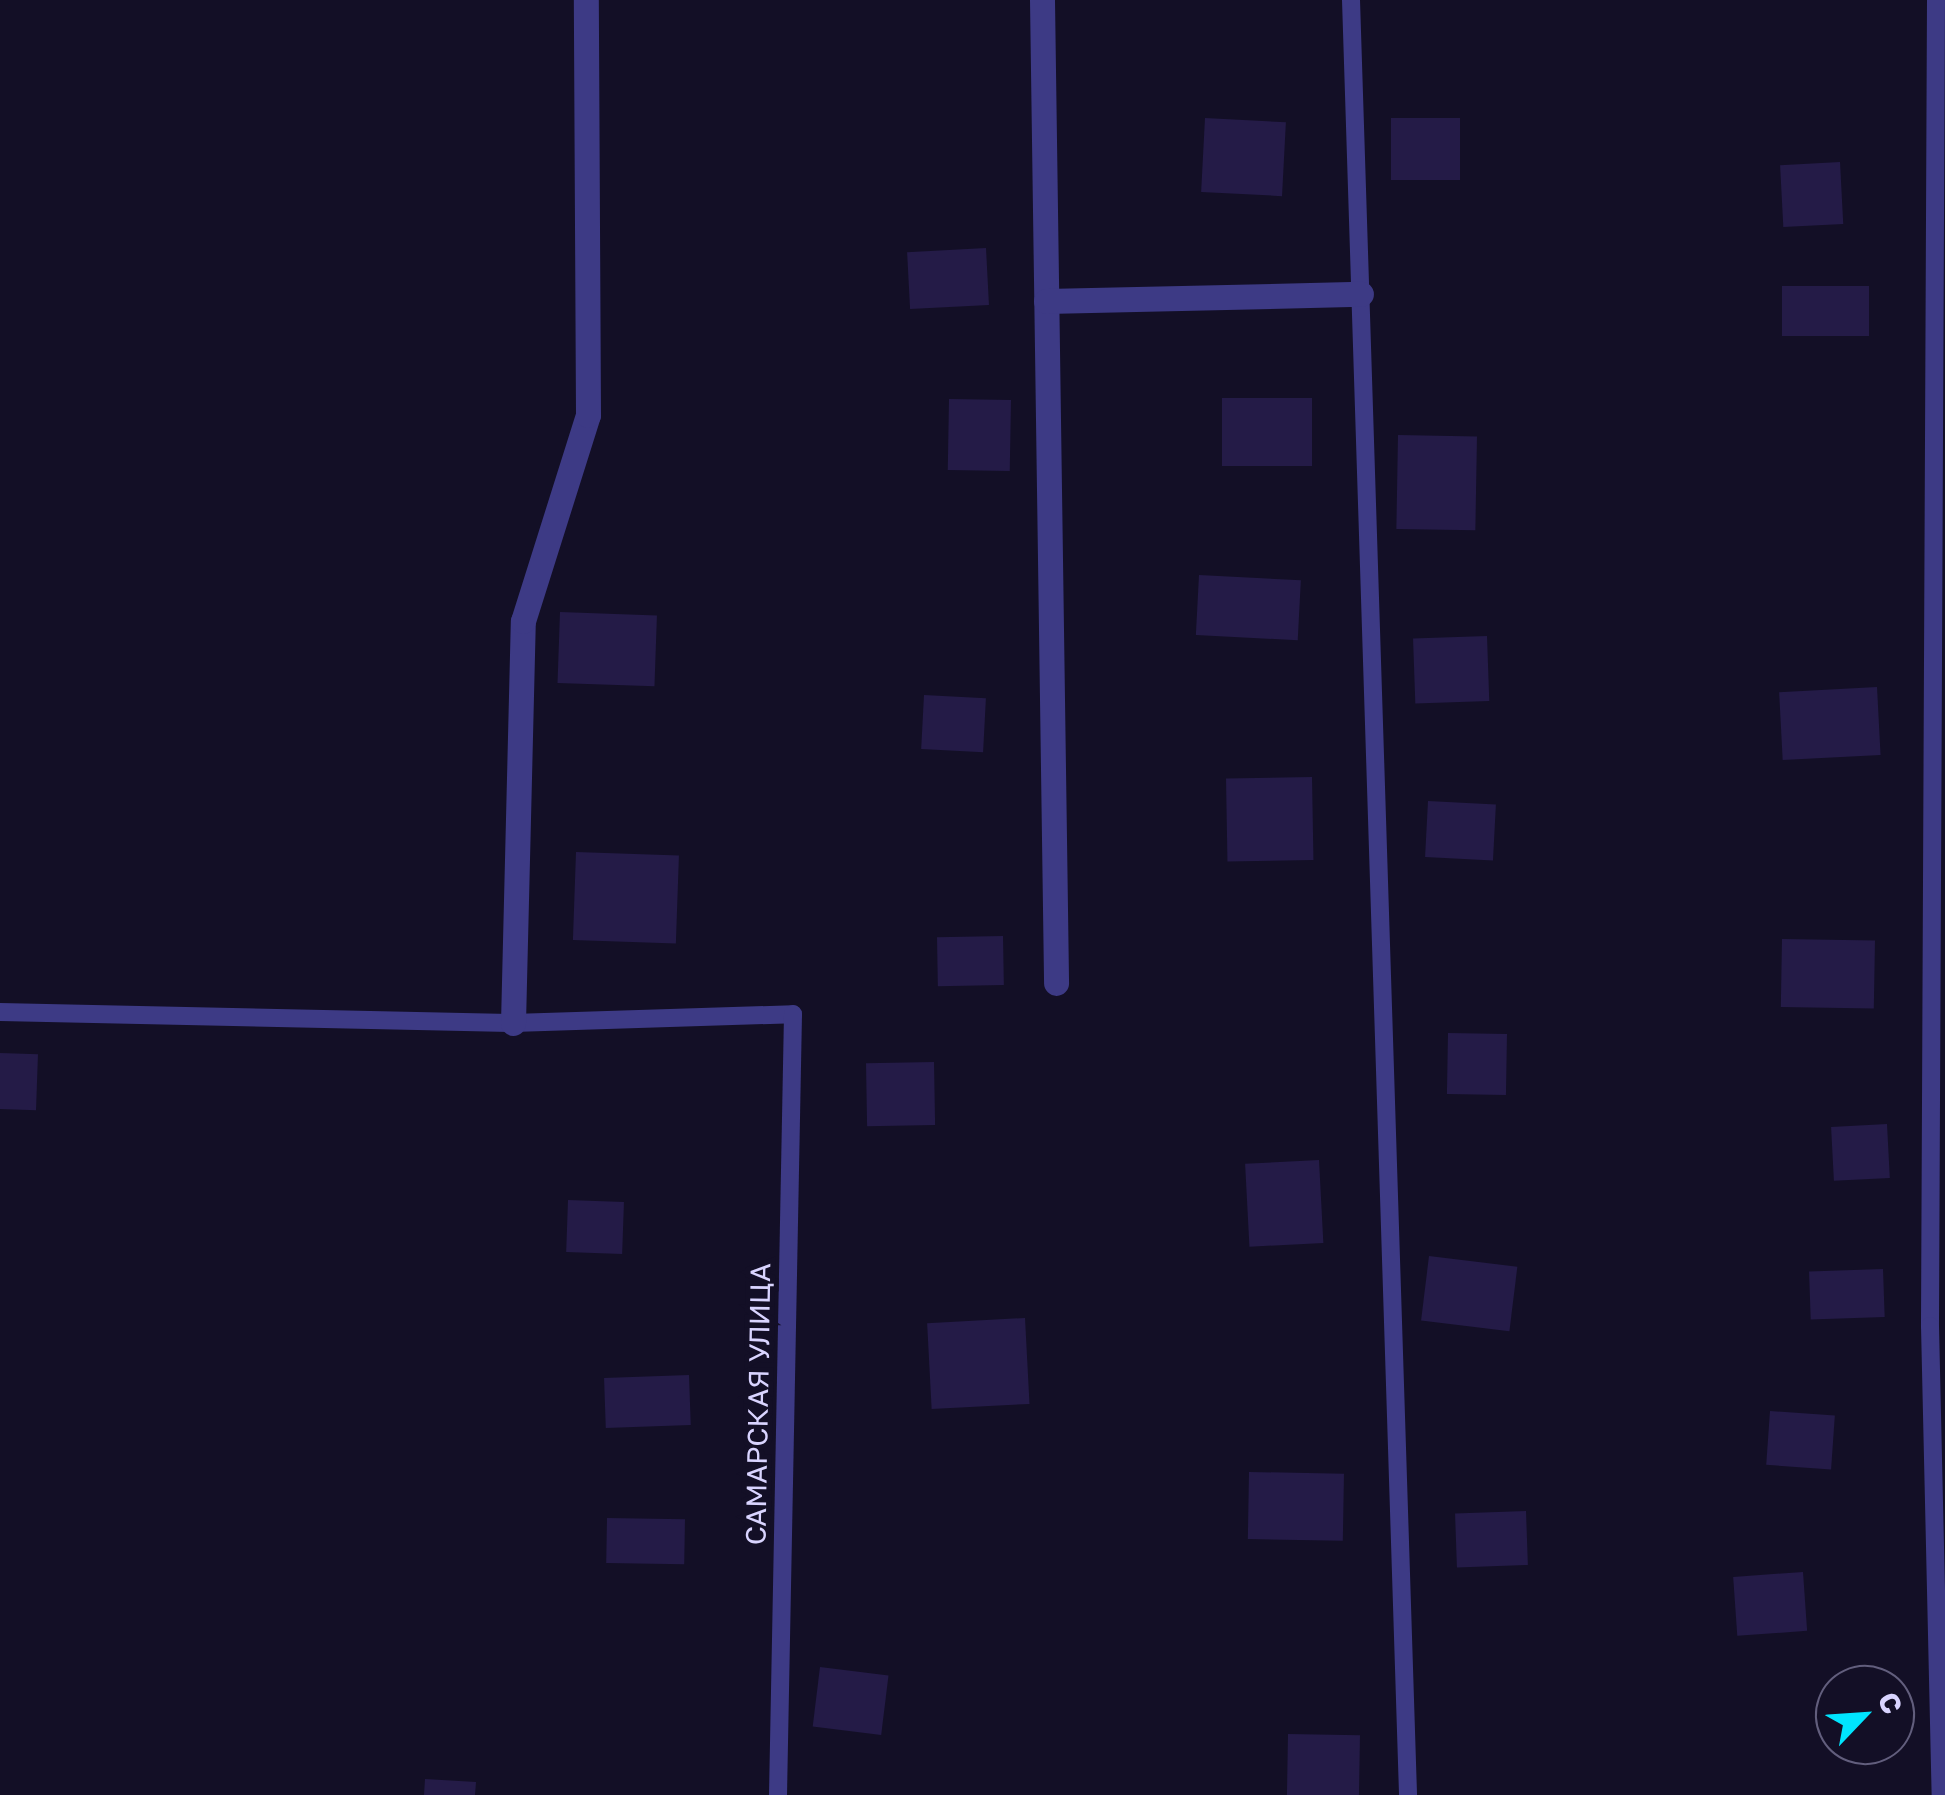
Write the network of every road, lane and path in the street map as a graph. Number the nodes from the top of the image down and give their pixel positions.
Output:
1 (586, 0) edge
2 (1042, 0) edge
3 (1352, 0) edge
4 (1936, 0) edge
5 (1361, 294) junction
6 (1046, 301) junction
7 (1056, 982) dead end
8 (0, 1012) edge
9 (513, 1023) junction
10 (1938, 1326) edge
11 (778, 1795) edge
12 (1408, 1795) edge
13 (1941, 1795) edge

1 - 9 street
2 - 6 street
3 - 5 lane
4 - 10 lane
5 - 6 street
5 - 12 lane
6 - 7 street
8 - 9 lane
9 - 11 lane, САМАРСКАЯ УЛИЦА
10 - 13 lane

